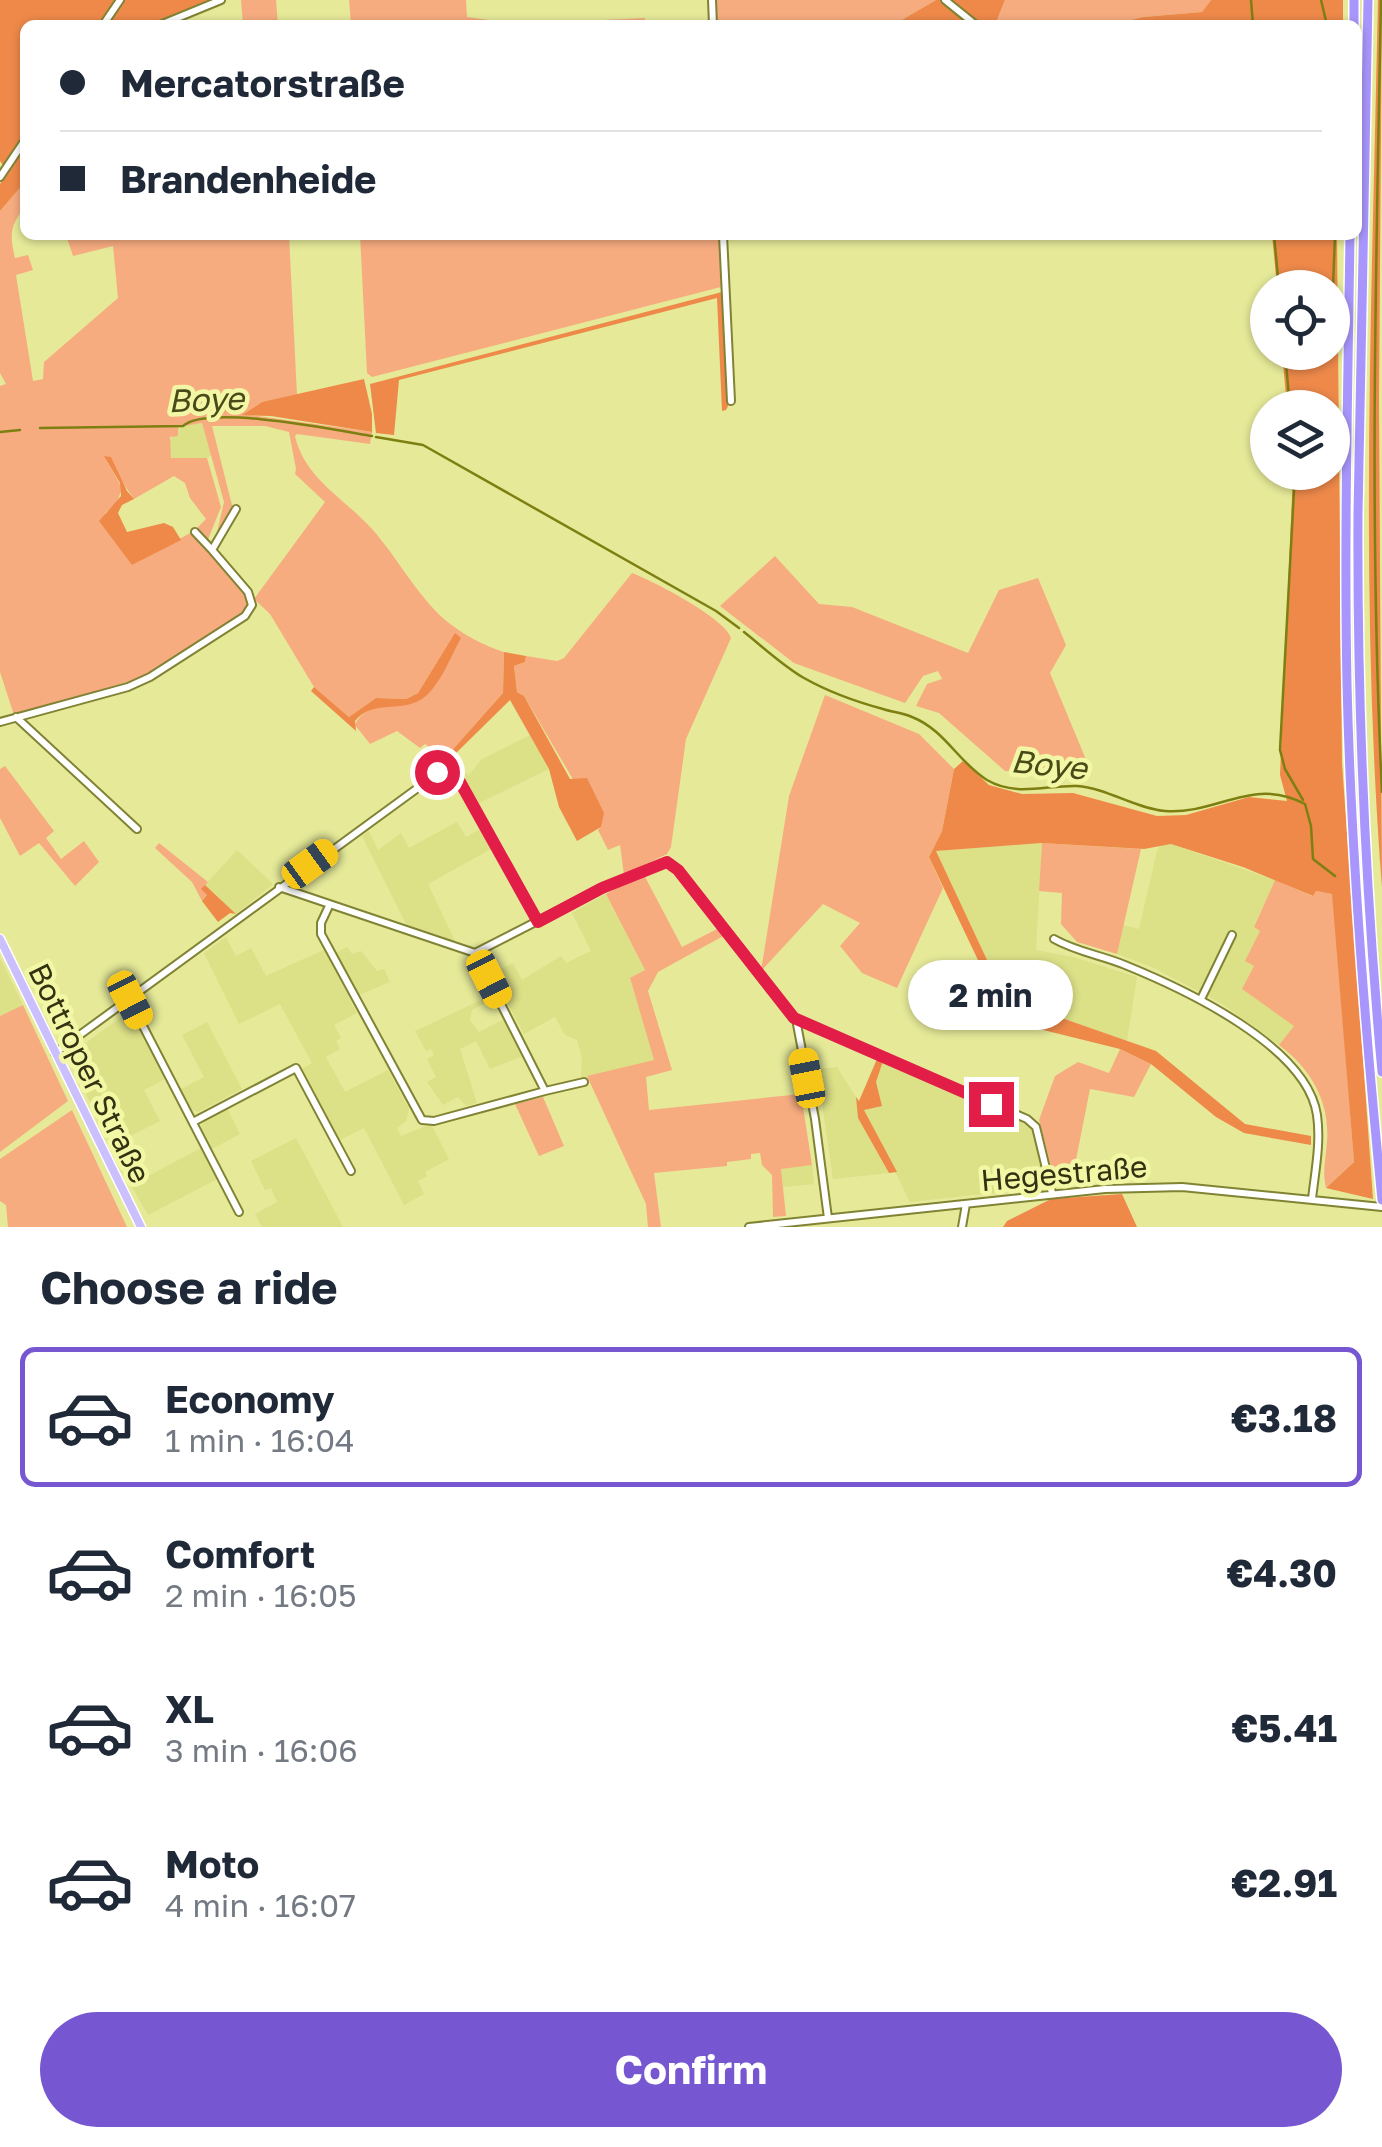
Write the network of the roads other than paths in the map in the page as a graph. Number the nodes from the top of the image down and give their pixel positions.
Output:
1 (221, 0) edge
2 (944, 0) edge
3 (1368, 0) edge
4 (172, 20) edge
5 (970, 20) edge
6 (20, 147) edge
7 (0, 176) edge
8 (723, 240) edge
9 (1350, 240) edge
10 (731, 400) dead end
11 (236, 509) dead end
12 (195, 532) dead end
13 (212, 550) junction
14 (16, 717) junction
15 (0, 722) edge
16 (137, 829) dead end
17 (279, 887) junction
18 (328, 906) junction
19 (538, 922) junction
20 (1232, 934) dead end
21 (1054, 938) dead end
22 (0, 939) edge
23 (476, 953) junction
24 (1201, 999) junction
25 (130, 1000) junction
26 (796, 1019) junction
27 (55, 1053) junction
28 (1382, 1072) edge
29 (584, 1082) dead end
30 (545, 1091) junction
31 (193, 1122) junction
32 (350, 1171) dead end
33 (1381, 1192) edge
34 (1052, 1193) junction
35 (1312, 1199) junction
36 (966, 1203) junction
37 (1382, 1204) edge
38 (239, 1212) dead end
39 (828, 1218) junction
40 (141, 1227) edge
41 (749, 1227) edge
42 (962, 1227) edge

1 - 4 street
2 - 5 street
3 - 28 highway
6 - 7 street
8 - 10 street
9 - 33 highway
11 - 13 street
12 - 13 street
13 - 14 street
14 - 15 street
14 - 16 street
17 - 18 street
17 - 19 street
17 - 25 street
18 - 23 street
18 - 30 street
19 - 23 street
19 - 26 street
20 - 24 street
21 - 24 street
22 - 27 main road, Bottroper Straße
23 - 30 street
24 - 35 street
25 - 27 street
25 - 31 street
26 - 34 street
26 - 39 street
27 - 40 main road, Bottroper Straße
29 - 30 street
31 - 32 street
31 - 38 street
33 - 37 highway
34 - 35 street, Hegestraße
34 - 36 street, Hegestraße
35 - 37 street, Hegestraße
36 - 39 street, Hegestraße
36 - 42 street
39 - 41 street, Hegestraße

